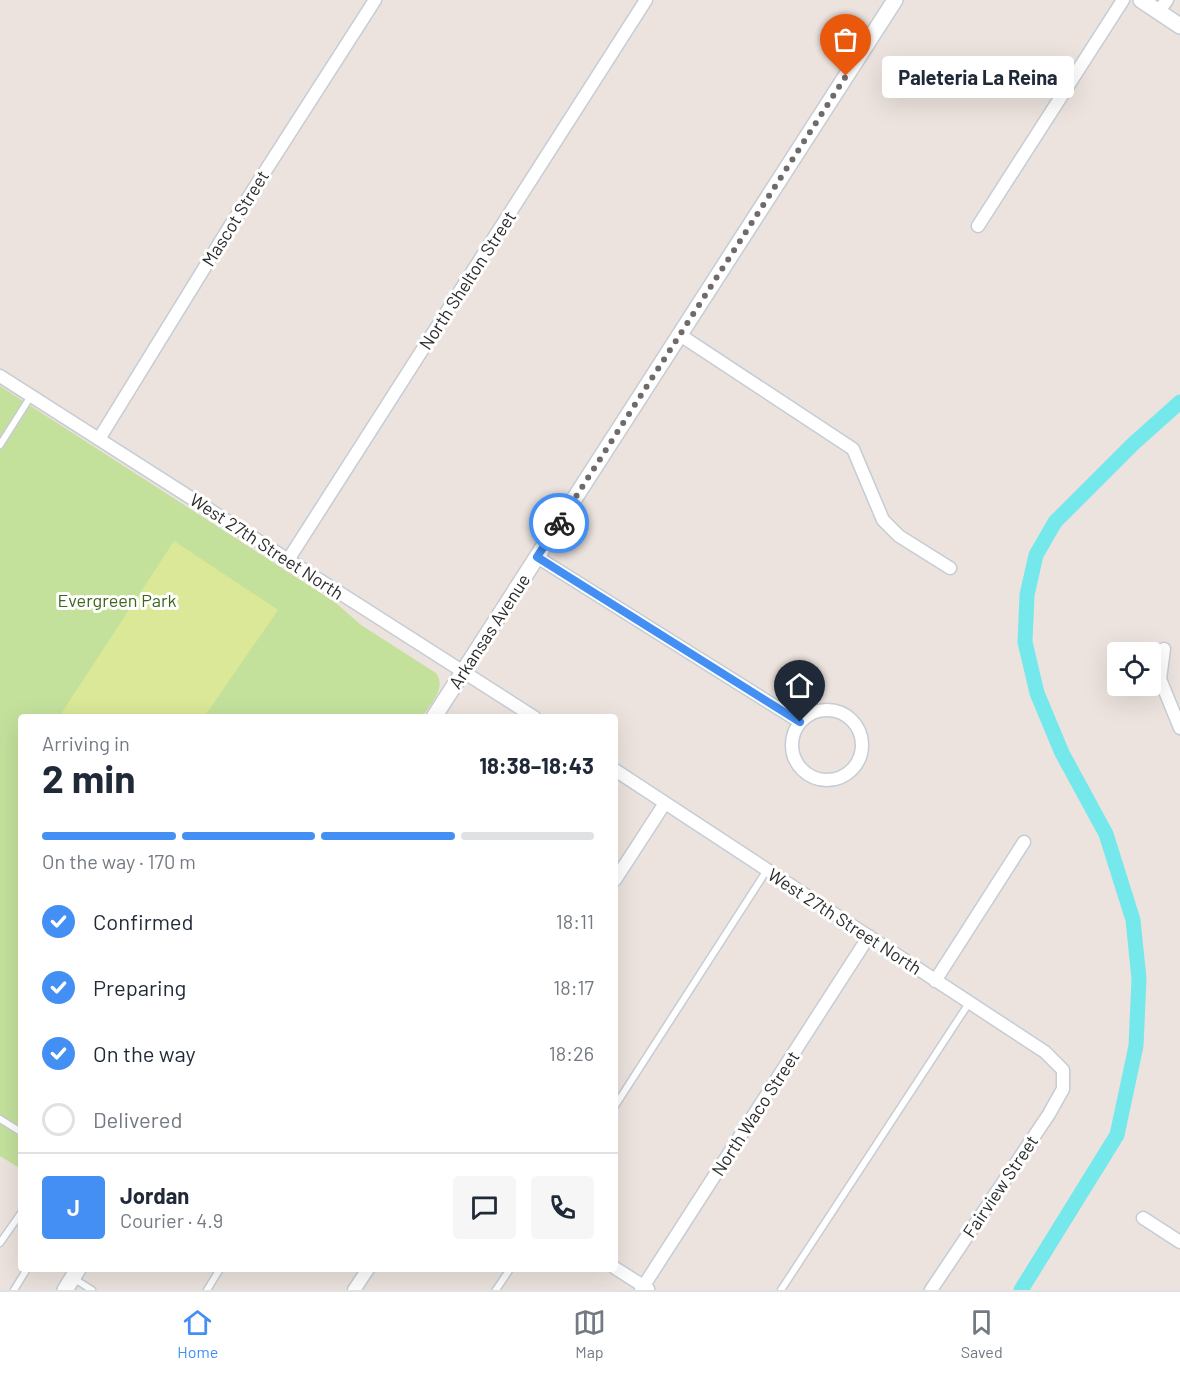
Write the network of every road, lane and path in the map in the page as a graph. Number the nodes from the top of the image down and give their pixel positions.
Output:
1 (375, 0) edge
2 (646, 0) edge
3 (895, 0) edge
4 (1123, 0) edge
5 (1141, 0) edge
6 (1163, 6) edge
7 (1180, 26) edge
8 (978, 226) dead end
9 (680, 335) junction
10 (0, 376) edge
11 (31, 396) junction
12 (99, 439) junction
13 (0, 445) edge
14 (537, 557) junction
15 (288, 560) junction
16 (950, 568) dead end
17 (1164, 649) dead end
18 (463, 672) junction
19 (436, 714) edge
20 (529, 714) edge
21 (800, 722) junction
22 (1180, 728) edge
23 (618, 772) edge
24 (665, 802) junction
25 (1024, 842) dead end
26 (768, 870) junction
27 (618, 875) edge
28 (869, 936) junction
29 (935, 981) junction
30 (969, 1003) junction
31 (1064, 1081) joint
32 (618, 1101) edge
33 (0, 1119) edge
34 (18, 1130) edge
35 (18, 1217) edge
36 (1143, 1218) dead end
37 (1180, 1242) edge
38 (0, 1243) edge
39 (618, 1270) edge
40 (25, 1272) edge
41 (218, 1272) edge
42 (366, 1272) edge
43 (508, 1272) edge
44 (72, 1279) edge
45 (644, 1289) edge
46 (14, 1290) edge
47 (92, 1290) edge
48 (207, 1290) edge
49 (354, 1290) edge
50 (496, 1290) edge
51 (781, 1290) edge
52 (931, 1290) edge

1 - 12 street, Mascot Street
2 - 15 street, North Shelton Street
3 - 9 street, Arkansas Avenue
4 - 8 street
5 - 6 street
6 - 7 street
9 - 14 street, Arkansas Avenue
9 - 16 street
10 - 11 street, West 27th Street North
11 - 12 street, West 27th Street North
11 - 13 lane
12 - 15 street, West 27th Street North
14 - 18 street, Arkansas Avenue
14 - 21 street
15 - 18 street, West 27th Street North
17 - 22 street
18 - 19 street, Arkansas Avenue
18 - 20 street, West 27th Street North
21 - 21 street
23 - 24 street, West 27th Street North
24 - 26 street, West 27th Street North
24 - 27 street
25 - 29 street
26 - 28 street, West 27th Street North
26 - 32 lane
28 - 29 street, West 27th Street North
28 - 45 street, North Waco Street
29 - 30 street, West 27th Street North
30 - 31 street, West 27th Street North
30 - 51 lane
31 - 52 street, Fairview Street
33 - 34 lane
35 - 38 lane
36 - 37 street
39 - 45 street
40 - 46 lane
41 - 48 lane
42 - 49 street
43 - 50 lane
44 - 47 lane

